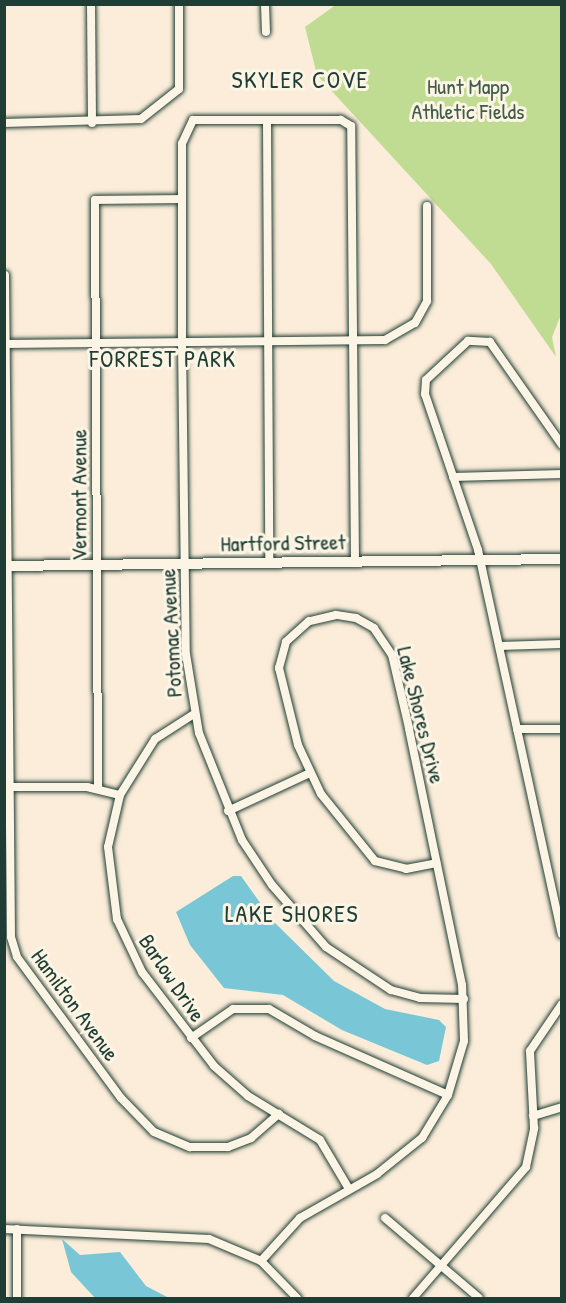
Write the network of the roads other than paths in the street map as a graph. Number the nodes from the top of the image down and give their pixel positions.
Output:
1 (91, 4) edge
2 (179, 4) edge
3 (265, 4) edge
4 (266, 32) dead end
5 (267, 121) junction
6 (4, 123) edge
7 (92, 123) junction
8 (181, 199) junction
9 (427, 206) dead end
10 (5, 275) edge
11 (269, 342) junction
12 (352, 342) junction
13 (95, 343) junction
14 (182, 343) junction
15 (5, 344) edge
16 (561, 445) edge
17 (6, 455) edge
18 (561, 474) edge
19 (453, 477) junction
20 (480, 560) junction
21 (561, 560) edge
22 (355, 562) junction
23 (269, 563) junction
24 (185, 564) junction
25 (97, 565) junction
26 (6, 566) edge
27 (561, 645) edge
28 (500, 646) junction
29 (194, 714) junction
30 (517, 729) junction
31 (561, 729) edge
32 (310, 773) junction
33 (7, 787) edge
34 (98, 789) junction
35 (120, 795) junction
36 (228, 811) junction
37 (436, 863) junction
38 (561, 934) edge
39 (464, 999) junction
40 (561, 1004) edge
41 (191, 1038) junction
42 (448, 1095) junction
43 (561, 1107) edge
44 (279, 1114) junction
45 (533, 1116) junction
46 (349, 1189) junction
47 (385, 1218) dead end
48 (17, 1228) junction
49 (4, 1229) edge
50 (261, 1261) junction
51 (444, 1269) junction
52 (17, 1299) edge
53 (297, 1299) edge
54 (413, 1299) edge
55 (479, 1299) edge

1 - 7 street
2 - 7 street
3 - 4 street
5 - 8 street, Potomac Avenue
5 - 11 street
5 - 12 street
6 - 7 street
8 - 13 street, Vermont Avenue
8 - 14 street, Potomac Avenue
9 - 12 street
10 - 15 street, Hamilton Avenue
11 - 12 street
11 - 14 street
11 - 23 street
12 - 22 street
13 - 14 street
13 - 15 street
13 - 25 street, Vermont Avenue
14 - 24 street, Potomac Avenue
15 - 17 street, Hamilton Avenue
16 - 19 street
17 - 26 street, Hamilton Avenue
18 - 19 street
19 - 20 street
20 - 21 street, Hartford Street
20 - 22 street, Hartford Street
20 - 28 street
22 - 23 street, Hartford Street
23 - 24 street, Hartford Street
24 - 25 street, Hartford Street
24 - 29 street, Potomac Avenue
25 - 26 street, Hartford Street
25 - 34 street, Vermont Avenue
26 - 33 street, Hamilton Avenue
27 - 28 street
28 - 30 street
29 - 35 street, Barlow Drive
29 - 36 street, Potomac Avenue
30 - 31 street
30 - 38 street
32 - 36 street
32 - 37 street, Lake Shores Drive
32 - 37 street, Lake Shores Drive
33 - 34 street
33 - 44 street, Hamilton Avenue
34 - 35 street
35 - 41 street, Barlow Drive
36 - 39 street, Potomac Avenue
37 - 39 street, Lake Shores Drive
39 - 42 street, Lake Shores Drive
40 - 45 street
41 - 42 street
41 - 44 street, Barlow Drive
42 - 46 street, Lake Shores Drive
43 - 45 street
44 - 46 street, Barlow Drive
45 - 51 street
46 - 50 street, Lake Shores Drive
47 - 51 street
48 - 49 street
48 - 50 street
48 - 52 street
50 - 53 street
51 - 54 street
51 - 55 street

